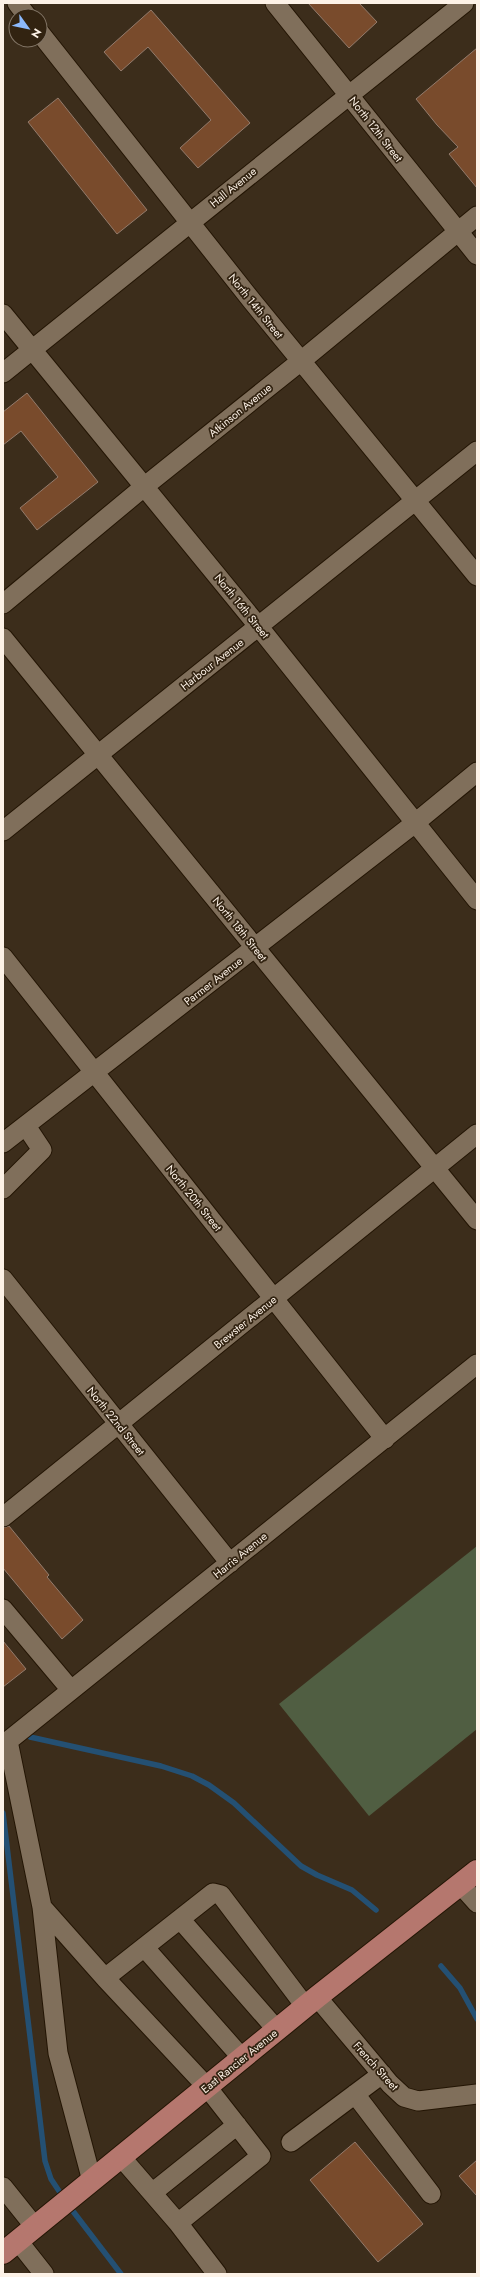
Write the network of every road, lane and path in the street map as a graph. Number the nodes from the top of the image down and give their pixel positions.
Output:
1 (275, 3) edge
2 (464, 3) edge
3 (48, 43) edge
4 (348, 94) junction
5 (477, 216) edge
6 (190, 222) junction
7 (458, 232) junction
8 (477, 255) edge
9 (3, 314) edge
10 (31, 350) junction
11 (301, 361) junction
12 (3, 373) edge
13 (477, 452) edge
14 (145, 486) junction
15 (416, 500) junction
16 (477, 576) edge
17 (3, 604) edge
18 (259, 627) junction
19 (3, 638) edge
20 (97, 754) junction
21 (477, 772) edge
22 (415, 823) junction
23 (3, 831) edge
24 (477, 900) edge
25 (256, 948) junction
26 (3, 957) edge
27 (95, 1074) junction
28 (26, 1126) junction
29 (477, 1134) edge
30 (3, 1143) edge
31 (435, 1168) junction
32 (3, 1189) edge
33 (477, 1220) edge
34 (3, 1279) edge
35 (274, 1299) junction
36 (477, 1364) edge
37 (118, 1423) junction
38 (385, 1439) junction
39 (8, 1513) edge
40 (230, 1563) junction
41 (3, 1609) edge
42 (71, 1690) junction
43 (6, 1743) edge
44 (477, 1871) edge
45 (460, 1884) junction
46 (477, 1903) edge
47 (42, 1906) junction
48 (180, 1918) junction
49 (144, 1947) junction
50 (105, 1978) junction
51 (311, 2002) junction
52 (277, 2030) junction
53 (242, 2058) junction
54 (382, 2074) junction
55 (207, 2087) junction
56 (355, 2094) junction
57 (477, 2094) edge
58 (237, 2125) junction
59 (291, 2142) dead end
60 (121, 2157) junction
61 (92, 2181) junction
62 (3, 2187) edge
63 (152, 2193) junction
64 (432, 2194) dead end
65 (178, 2223) junction
66 (35, 2227) junction
67 (10, 2247) edge
68 (44, 2274) edge
69 (216, 2274) edge

1 - 4 street, North 12th Street
2 - 4 street, Hall Avenue
3 - 6 street, North 14th Street
4 - 6 street, Hall Avenue
4 - 7 street, North 12th Street
5 - 7 street, Atkinson Avenue
6 - 10 street, Hall Avenue
6 - 11 street, North 14th Street
7 - 8 street, North 12th Street
7 - 11 street, Atkinson Avenue
9 - 10 street, North 16th Street
10 - 12 street, Hall Avenue
10 - 14 street, North 16th Street
11 - 14 street, Atkinson Avenue
11 - 15 street, North 14th Street
13 - 15 street, Harbour Avenue
14 - 17 street, Atkinson Avenue
14 - 18 street, North 16th Street
15 - 16 street, North 14th Street
15 - 18 street, Harbour Avenue
18 - 20 street, Harbour Avenue
18 - 22 street, North 16th Street
19 - 20 street, North 18th Street
20 - 23 street, Harbour Avenue
20 - 25 street, North 18th Street
21 - 22 street, Parmer Avenue
22 - 24 street, North 16th Street
22 - 25 street, Parmer Avenue
25 - 27 street, Parmer Avenue
25 - 31 street, North 18th Street
26 - 27 street, North 20th Street
27 - 28 street, Parmer Avenue
27 - 35 street, North 20th Street
28 - 30 street, Parmer Avenue
28 - 32 street
29 - 31 street, Brewster Avenue
31 - 33 street, North 18th Street
31 - 35 street, Brewster Avenue
34 - 37 street, North 22nd Street
35 - 37 street, Brewster Avenue
35 - 38 street, North 20th Street
36 - 38 street, Harris Avenue
37 - 39 street, Brewster Avenue
37 - 40 street, North 22nd Street
38 - 40 street, Harris Avenue
40 - 42 street, Harris Avenue
41 - 42 street
42 - 43 street, Harris Avenue
43 - 47 street
44 - 45 main road, East Rancier Avenue
45 - 46 street
45 - 51 main road, East Rancier Avenue
47 - 50 street
47 - 61 street
48 - 49 street
48 - 51 street, French Street
48 - 52 street
49 - 50 street
49 - 53 street
50 - 55 street
51 - 52 main road, East Rancier Avenue
51 - 54 street, French Street
52 - 53 main road, East Rancier Avenue
53 - 55 main road, East Rancier Avenue
54 - 56 street
54 - 57 street, French Street
55 - 58 street
55 - 60 main road, East Rancier Avenue
56 - 59 street
56 - 64 street
58 - 63 street
58 - 65 street
60 - 61 main road, East Rancier Avenue
60 - 63 street
61 - 66 main road, East Rancier Avenue
62 - 66 street
63 - 65 street
65 - 69 street
66 - 67 main road, East Rancier Avenue
67 - 68 street

